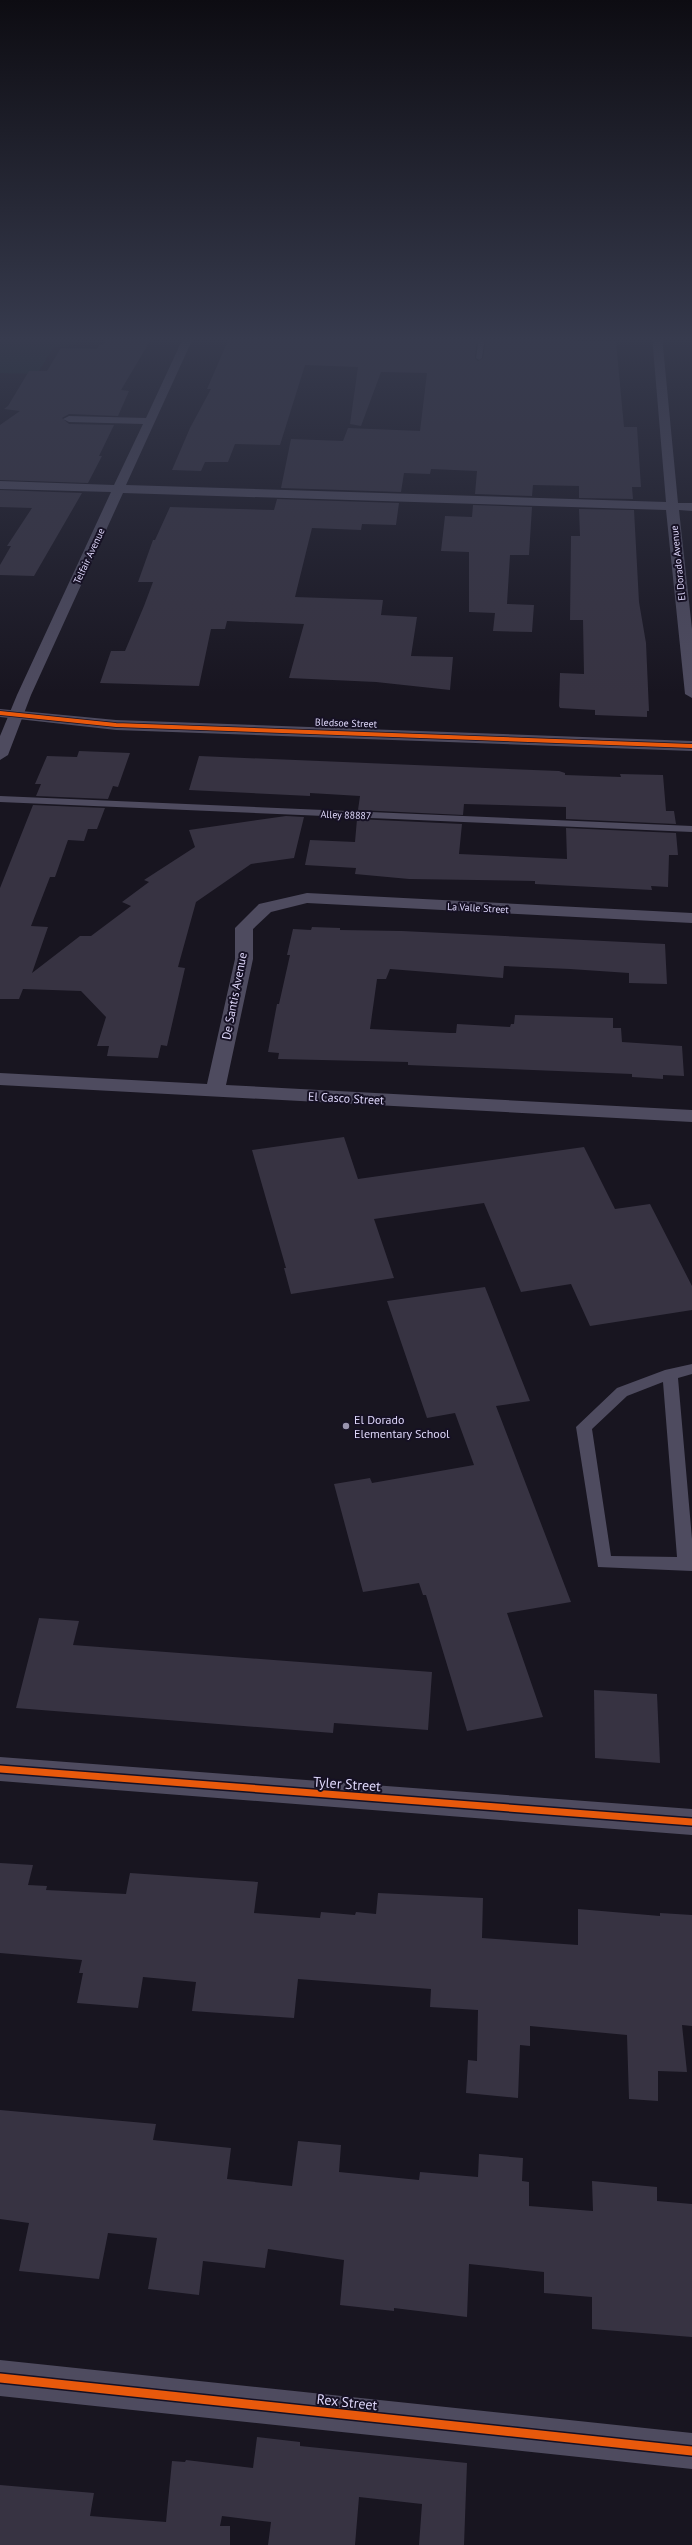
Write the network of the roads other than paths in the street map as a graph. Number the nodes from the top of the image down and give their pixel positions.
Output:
1 (135, 455) edge
2 (667, 455) edge
3 (0, 485) edge
4 (120, 488) junction
5 (672, 506) junction
6 (692, 507) edge
7 (692, 694) edge
8 (0, 713) edge
9 (16, 716) junction
10 (692, 746) edge
11 (0, 755) edge
12 (0, 799) edge
13 (692, 829) edge
14 (265, 908) joint
15 (692, 918) edge
16 (0, 1079) edge
17 (215, 1092) junction
18 (692, 1116) edge
19 (692, 1369) edge
20 (670, 1374) junction
21 (689, 1563) edge
22 (0, 1769) edge
23 (692, 1822) edge
24 (0, 2378) edge
25 (692, 2451) edge

1 - 4 street, Telfair Avenue
2 - 5 street, El Dorado Avenue
3 - 4 street
4 - 5 street
4 - 9 street, Telfair Avenue
5 - 6 street
5 - 7 street, El Dorado Avenue
8 - 9 street, Bledsoe Street
9 - 10 street, Bledsoe Street
9 - 11 street, Telfair Avenue
12 - 13 lane, Alley 88887
14 - 15 street, La Valle Street
14 - 17 street, De Santis Avenue
16 - 17 street, El Casco Street
17 - 18 street, El Casco Street
19 - 20 lane
20 - 21 lane
20 - 21 lane
22 - 23 street, Tyler Street
24 - 25 street, Rex Street

